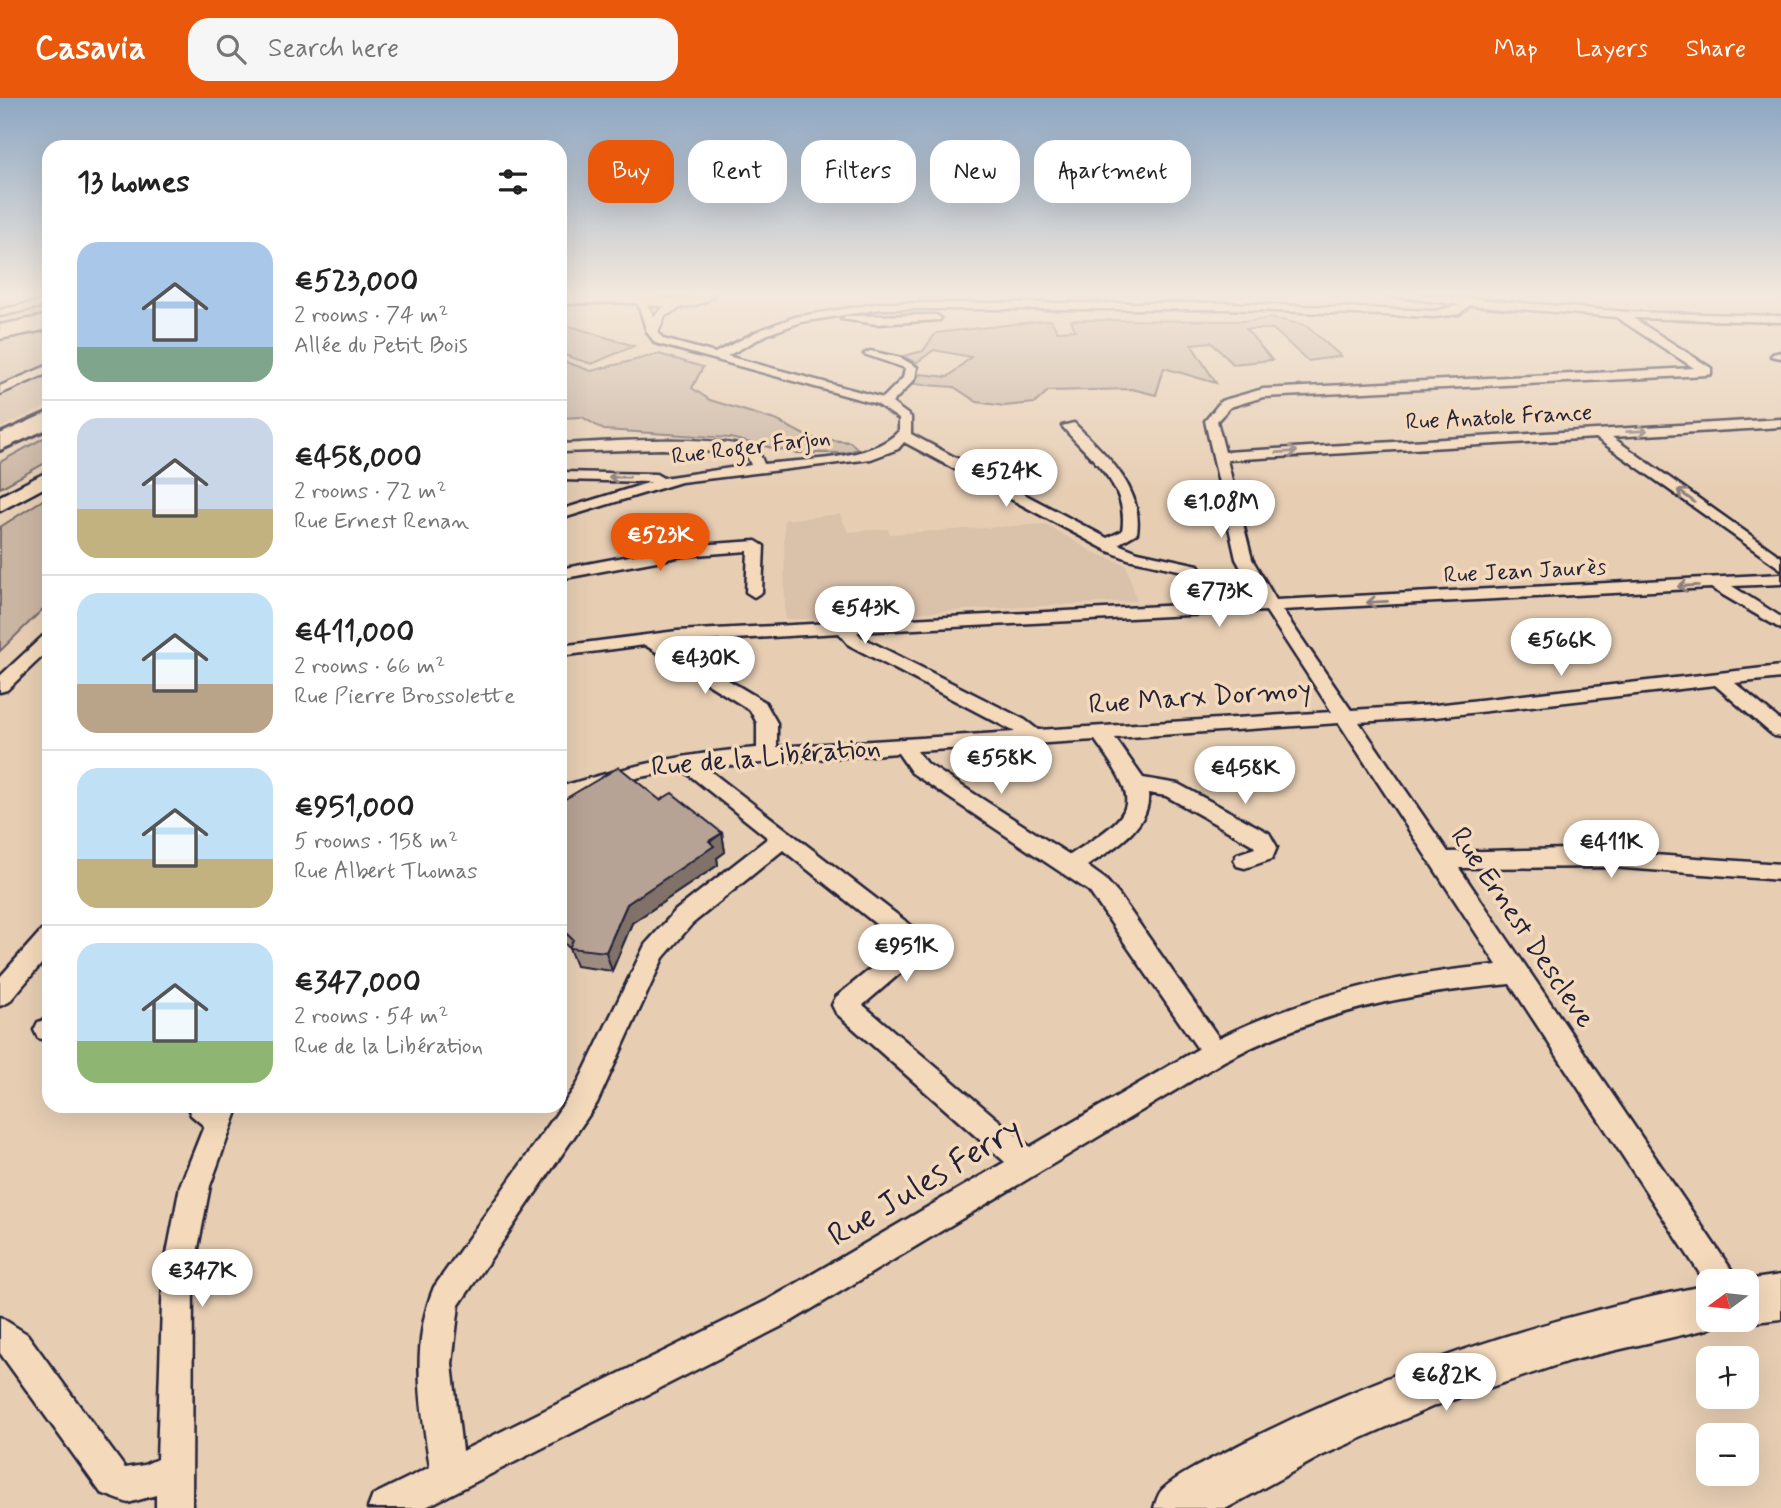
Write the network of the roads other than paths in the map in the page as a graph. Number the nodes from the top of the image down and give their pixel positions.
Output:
1 (726, 360) edge
2 (896, 360) edge
3 (1690, 360) edge
4 (42, 372) edge
5 (0, 390) edge
6 (885, 403) junction
7 (42, 412) edge
8 (42, 422) edge
9 (1781, 423) edge
10 (1069, 426) dead end
11 (0, 433) edge
12 (1598, 433) junction
13 (904, 436) junction
14 (0, 443) edge
15 (567, 448) edge
16 (1219, 456) junction
17 (759, 467) junction
18 (567, 476) edge
19 (679, 478) junction
20 (42, 481) edge
21 (0, 505) edge
22 (567, 513) edge
23 (1107, 544) junction
24 (1781, 564) edge
25 (1192, 568) dead end
26 (567, 573) edge
27 (1781, 579) edge
28 (1717, 584) junction
29 (754, 592) dead end
30 (1271, 607) junction
31 (1781, 624) edge
32 (844, 628) junction
33 (647, 639) junction
34 (42, 647) edge
35 (567, 650) edge
36 (1781, 672) edge
37 (1720, 679) junction
38 (0, 686) edge
39 (1344, 717) junction
40 (1781, 731) edge
41 (1101, 733) junction
42 (1034, 737) junction
43 (934, 744) joint
44 (906, 745) junction
45 (767, 754) junction
46 (684, 761) junction
47 (1136, 784) junction
48 (567, 792) edge
49 (782, 839) junction
50 (1245, 860) dead end
51 (1441, 861) junction
52 (1070, 866) junction
53 (1781, 872) edge
54 (42, 946) edge
55 (1516, 973) junction
56 (0, 995) edge
57 (1215, 1053) junction
58 (214, 1113) edge
59 (1028, 1164) junction
60 (1716, 1269) edge
61 (1781, 1297) edge
62 (1759, 1300) edge
63 (1696, 1309) edge
64 (0, 1334) edge
65 (174, 1469) junction
66 (449, 1476) junction
67 (174, 1508) edge
68 (386, 1508) edge
69 (1179, 1508) edge

1 - 6 street
2 - 6 street
3 - 16 street, Rue Ernest Descleve
4 - 5 street
6 - 13 street
7 - 11 highway
8 - 14 highway
12 -> 9 street, Rue Anatole France
10 - 23 street
16 -> 12 street, Rue Anatole France
24 -> 12 street
13 - 17 street, Rue Roger Farjon
13 - 23 street
15 - 17 street
16 - 30 street, Rue Ernest Descleve
17 - 19 street, Rue Roger Farjon
19 -> 18 street
19 - 22 street, Rue Roger Farjon
20 - 21 main road
23 - 25 street
26 - 29 street
27 - 28 street, Rue Jean Jaurès
28 -> 30 street, Rue Jean Jaurès
28 - 31 street
30 - 32 street, Rue Jean Jaurès
30 - 39 street, Rue Ernest Descleve
32 - 33 street, Rue Jean Jaurès
32 - 42 street
33 - 35 street, Rue Jean Jaurès
33 - 45 street
34 - 38 street
36 - 37 street, Rue Marx Dormoy
37 - 39 street, Rue Marx Dormoy
37 - 40 street
39 - 41 street, Rue Marx Dormoy
39 - 51 street, Rue Ernest Descleve
41 - 42 street, Rue Marx Dormoy
41 - 47 street
42 - 43 street, Rue Marx Dormoy
43 - 44 street, Rue de la Libération
44 - 45 street, Rue de la Libération
44 - 52 street
45 - 46 street, Rue de la Libération
46 - 48 street, Rue de la Libération
46 - 49 street
47 - 50 street
47 - 52 street
49 - 59 street
49 - 66 street
51 - 53 street
51 - 55 street, Rue Ernest Descleve
52 - 57 street
54 - 56 street
55 - 57 street, Rue Jules Ferry
55 - 60 street, Rue Ernest Descleve
57 - 59 street, Rue Jules Ferry
58 - 65 street
59 - 66 street, Rue Jules Ferry
61 - 62 main road
63 - 69 main road
64 - 65 street
65 - 67 street
66 - 68 street, Rue Jules Ferry

